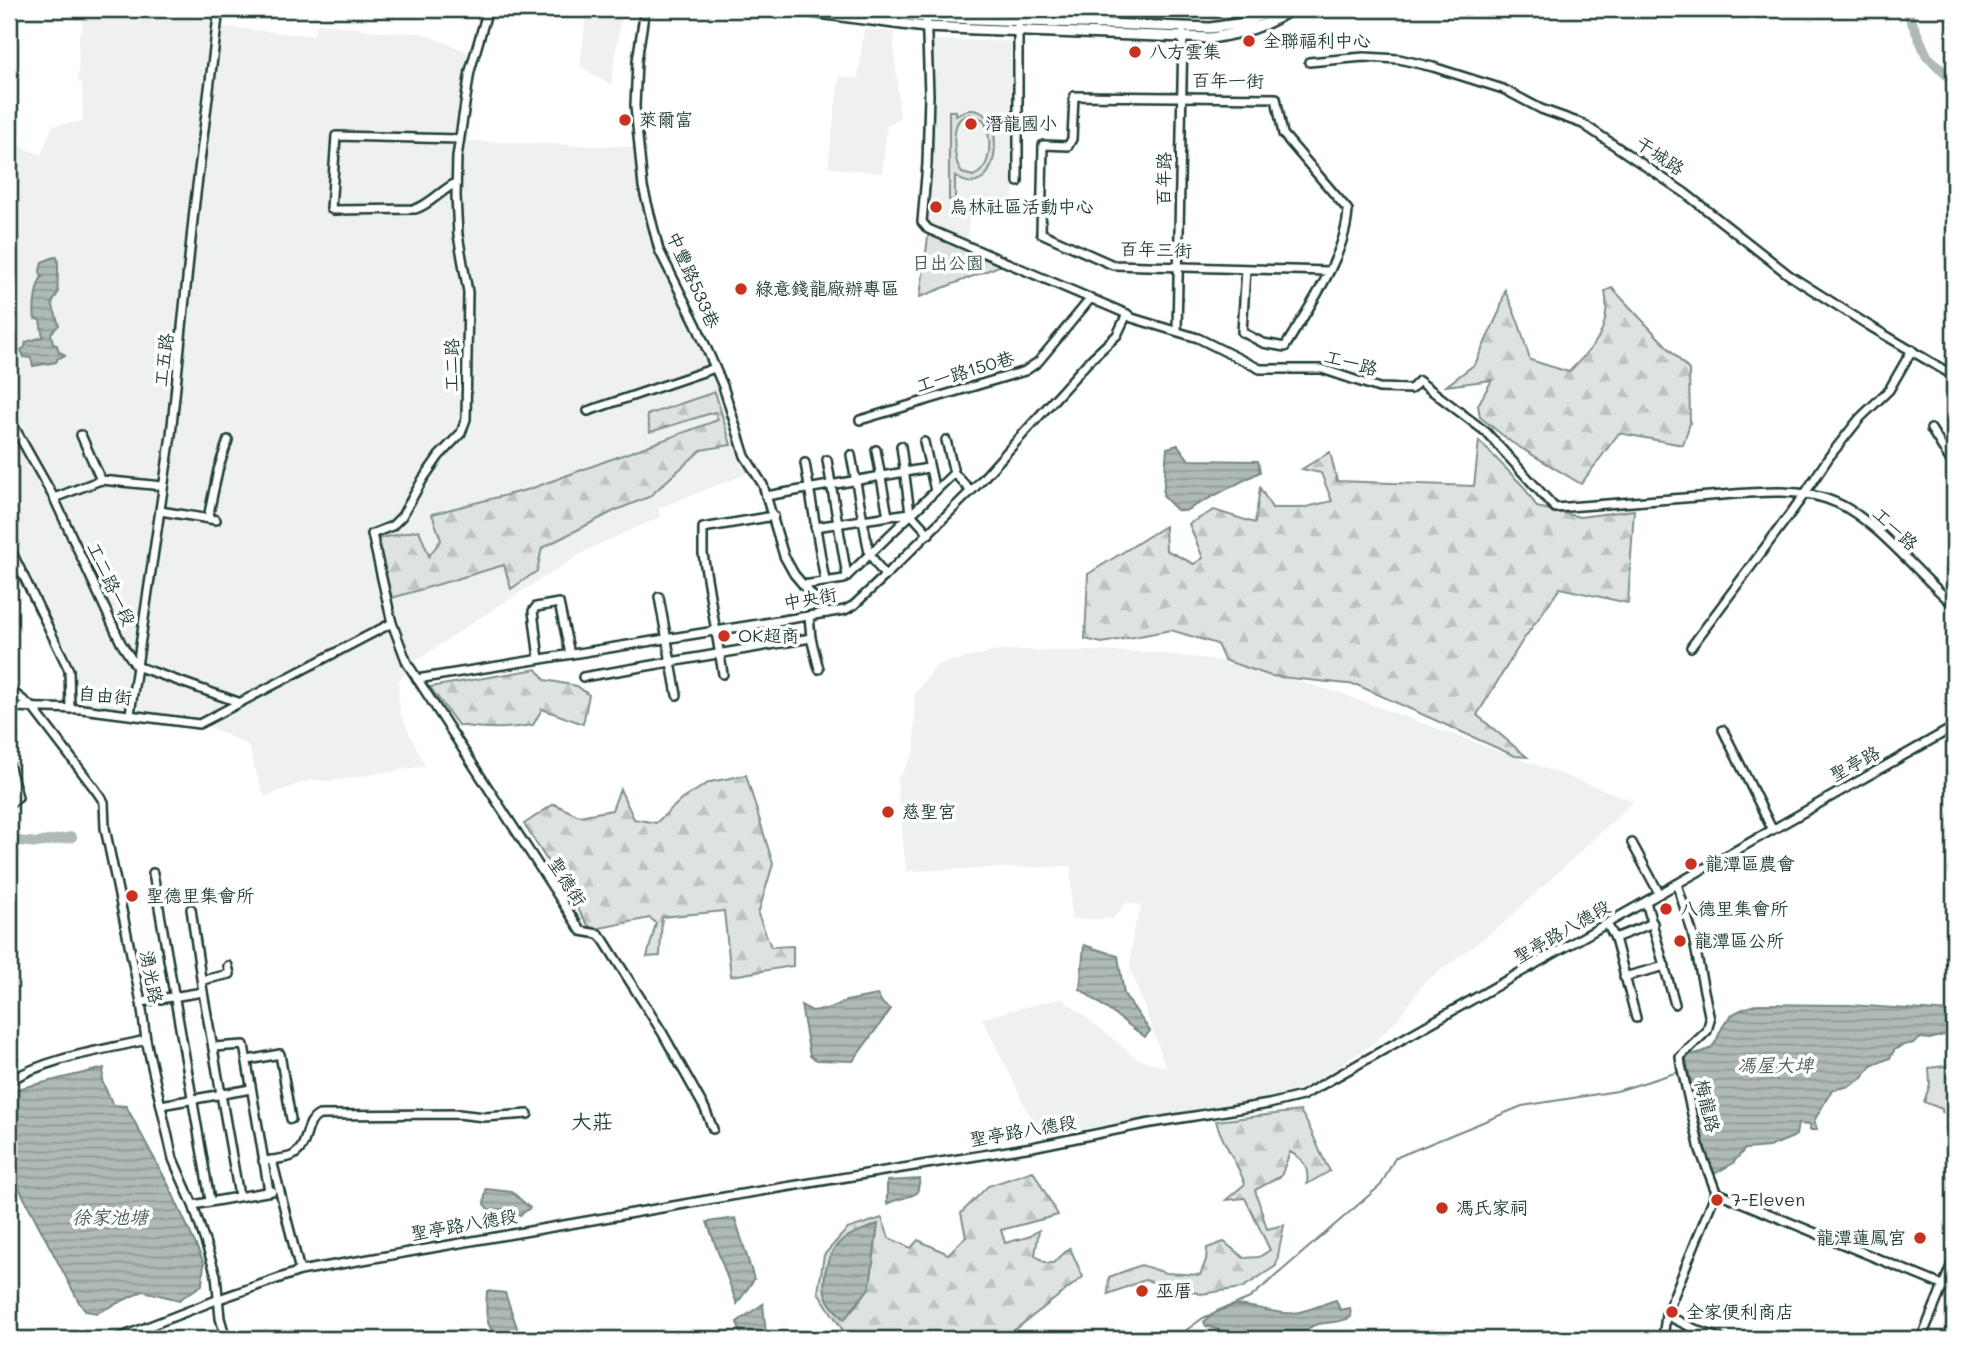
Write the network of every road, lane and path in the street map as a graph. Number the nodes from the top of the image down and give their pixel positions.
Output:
1 (219, 9) edge
2 (488, 9) edge
3 (645, 9) edge
4 (788, 9) edge
5 (859, 9) edge
6 (1094, 9) edge
7 (1276, 9) edge
8 (1291, 9) edge
9 (926, 18) edge
10 (1018, 26) junction
11 (1098, 29) junction
12 (1183, 32) junction
13 (1309, 62) dead end
14 (1181, 96) junction
15 (459, 139) junction
16 (1042, 180) joint
17 (456, 183) junction
18 (1018, 183) dead end
19 (1178, 266) junction
20 (1246, 269) junction
21 (1329, 271) junction
22 (1091, 298) junction
23 (1127, 314) junction
24 (1177, 331) junction
25 (1912, 350) junction
26 (715, 368) junction
27 (1954, 376) edge
28 (588, 411) dead end
29 (9, 418) edge
30 (860, 420) dead end
31 (1931, 429) dead end
32 (81, 435) dead end
33 (228, 440) dead end
34 (946, 440) dead end
35 (924, 442) dead end
36 (901, 446) dead end
37 (876, 450) dead end
38 (852, 455) dead end
39 (827, 460) dead end
40 (805, 463) dead end
41 (1954, 466) edge
42 (928, 468) junction
43 (905, 472) junction
44 (954, 473) junction
45 (881, 476) junction
46 (101, 480) junction
47 (857, 480) junction
48 (831, 484) junction
49 (163, 486) junction
50 (809, 489) junction
51 (935, 491) junction
52 (971, 491) junction
53 (1804, 495) junction
54 (766, 496) junction
55 (54, 498) junction
56 (160, 511) junction
57 (910, 513) junction
58 (774, 516) junction
59 (888, 516) junction
60 (864, 520) junction
61 (838, 524) junction
62 (815, 527) junction
63 (929, 534) junction
64 (10, 551) edge
65 (869, 553) junction
66 (847, 576) junction
67 (885, 576) junction
68 (825, 581) junction
69 (803, 585) junction
70 (659, 597) dead end
71 (1954, 605) edge
72 (827, 613) junction
73 (809, 616) junction
74 (392, 622) junction
75 (716, 631) junction
76 (811, 638) junction
77 (665, 639) junction
78 (1691, 647) dead end
79 (720, 653) junction
80 (570, 654) junction
81 (539, 659) junction
82 (670, 661) junction
83 (136, 667) junction
84 (819, 669) dead end
85 (723, 674) dead end
86 (583, 677) dead end
87 (417, 679) junction
88 (9, 689) edge
89 (677, 695) dead end
90 (237, 702) junction
91 (9, 707) edge
92 (33, 708) junction
93 (70, 709) junction
94 (130, 714) junction
95 (1954, 727) edge
96 (1723, 730) dead end
97 (9, 764) edge
98 (9, 804) edge
99 (1772, 829) junction
100 (1632, 843) dead end
101 (153, 873) dead end
102 (1677, 884) junction
103 (1659, 893) junction
104 (1646, 902) junction
105 (191, 909) dead end
106 (1653, 923) junction
107 (1607, 924) junction
108 (1615, 938) junction
109 (228, 966) dead end
110 (1665, 966) junction
111 (1624, 977) junction
112 (203, 980) junction
113 (203, 992) junction
114 (175, 998) junction
115 (141, 1002) junction
116 (1675, 1004) dead end
117 (1636, 1018) dead end
118 (146, 1040) junction
119 (213, 1047) junction
120 (248, 1060) junction
121 (9, 1081) edge
122 (251, 1089) junction
123 (222, 1094) junction
124 (193, 1099) junction
125 (161, 1105) junction
126 (528, 1114) dead end
127 (291, 1119) dead end
128 (713, 1129) dead end
129 (267, 1161) junction
130 (279, 1189) junction
131 (270, 1191) junction
132 (1716, 1192) junction
133 (239, 1196) junction
134 (210, 1200) junction
135 (193, 1205) junction
136 (1954, 1259) edge
137 (300, 1271) junction
138 (1943, 1286) junction
139 (1954, 1290) edge
140 (219, 1299) junction
141 (1666, 1315) junction
142 (116, 1339) edge
143 (226, 1339) edge
144 (1663, 1339) edge
145 (1721, 1339) edge
146 (1922, 1339) edge

1 - 49 street, 工五路
2 - 15 street, 工二路
3 - 26 street, 中豐路533巷
4 - 9 main road
5 - 9 main road
6 - 11 street
7 - 12 main road
8 - 12 main road
9 - 10 main road
9 - 22 street, 工一路
10 - 11 main road
10 - 18 street
11 - 12 main road
12 - 14 street, 百年路
13 - 25 street, 干城路
14 - 16 street, 百年一街
14 - 19 street, 百年路
14 - 21 street, 百年一街
15 - 17 street, 工二路
15 - 17 street
16 - 19 street, 百年三街
17 - 74 street, 工二路
19 - 20 street, 百年三街
19 - 24 street, 百年路
20 - 21 street, 百年三街
20 - 21 street
22 - 23 street, 工一路
22 - 30 street, 工一路150巷
23 - 24 street, 工一路
23 - 52 street, 中央街
24 - 53 street, 工一路
25 - 27 street, 干城路
25 - 53 street
26 - 28 street
26 - 54 street, 中豐路533巷
29 - 55 street, 工二路一段
31 - 41 street
32 - 46 street
33 - 56 street
34 - 44 street
35 - 42 street
36 - 43 street
37 - 45 street
38 - 47 street
39 - 48 street
40 - 50 street
42 - 43 street
42 - 51 street
43 - 45 street
43 - 57 street
44 - 51 street
44 - 52 street
45 - 47 street
45 - 59 street
46 - 49 street
46 - 55 street
47 - 48 street
47 - 60 street
48 - 50 street
48 - 61 street
49 - 56 street, 工五路
50 - 54 street
50 - 62 street
51 - 57 street
52 - 63 street, 中央街
53 - 71 street, 工一路
53 - 78 street
54 - 58 street, 中豐路533巷
55 - 83 street, 工二路一段
56 - 83 street, 工五路
57 - 59 street
57 - 63 street
57 - 65 street
58 - 69 street, 中豐路533巷
58 - 75 street
59 - 60 street
60 - 61 street
60 - 65 street
61 - 62 street
61 - 66 street
62 - 68 street
63 - 67 street, 中央街
64 - 93 street
65 - 66 street
65 - 67 street
66 - 68 street
67 - 72 street, 中央街
68 - 69 street
69 - 72 street, 中豐路533巷
70 - 77 street
72 - 73 street, 中央街
73 - 75 street, 中央街
73 - 76 street
74 - 87 street, 工二路
74 - 90 street
75 - 77 street, 中央街
75 - 79 street
76 - 79 street
76 - 84 street
77 - 80 street, 中央街
77 - 82 street
79 - 82 street
79 - 85 street
80 - 81 street, 中央街
80 - 81 street
81 - 87 street, 中央街
82 - 86 street
82 - 89 street
83 - 90 street
83 - 94 street, 工五路
87 - 128 street, 聖德街
88 - 92 street, 湧光路
90 - 94 street, 自由街
91 - 92 street, 自由街
92 - 93 street, 自由街
92 - 115 street, 湧光路
93 - 94 street, 自由街
95 - 99 street, 聖亭路
96 - 99 street
97 - 98 street
99 - 102 street, 聖亭路八德段
100 - 103 street
101 - 114 street
102 - 103 street, 聖亭路八德段
102 - 132 street, 梅龍路
103 - 104 street, 聖亭路八德段
104 - 106 street
104 - 107 street, 聖亭路八德段
105 - 112 street
106 - 108 street
106 - 110 street
107 - 108 street
107 - 137 street, 聖亭路八德段
108 - 111 street
109 - 112 street
110 - 111 street
110 - 116 street
111 - 117 street
112 - 113 street
113 - 114 street
113 - 119 street
114 - 115 street
114 - 124 street
115 - 118 street, 湧光路
118 - 121 street
118 - 125 street, 湧光路
119 - 120 street
119 - 123 street
120 - 122 street
120 - 127 street
122 - 123 street
122 - 129 street
123 - 124 street
123 - 133 street
124 - 125 street
124 - 134 street
125 - 135 street, 湧光路
126 - 129 street
129 - 130 street
129 - 131 street
130 - 131 street
130 - 137 street
131 - 133 street
132 - 138 street
132 - 141 street
133 - 134 street
134 - 135 street
135 - 140 street, 湧光路
136 - 138 street
137 - 140 street, 聖亭路八德段
138 - 139 street
138 - 146 street
140 - 142 street, 聖亭路八德段
140 - 143 street, 湧光路
141 - 144 street
141 - 145 street

